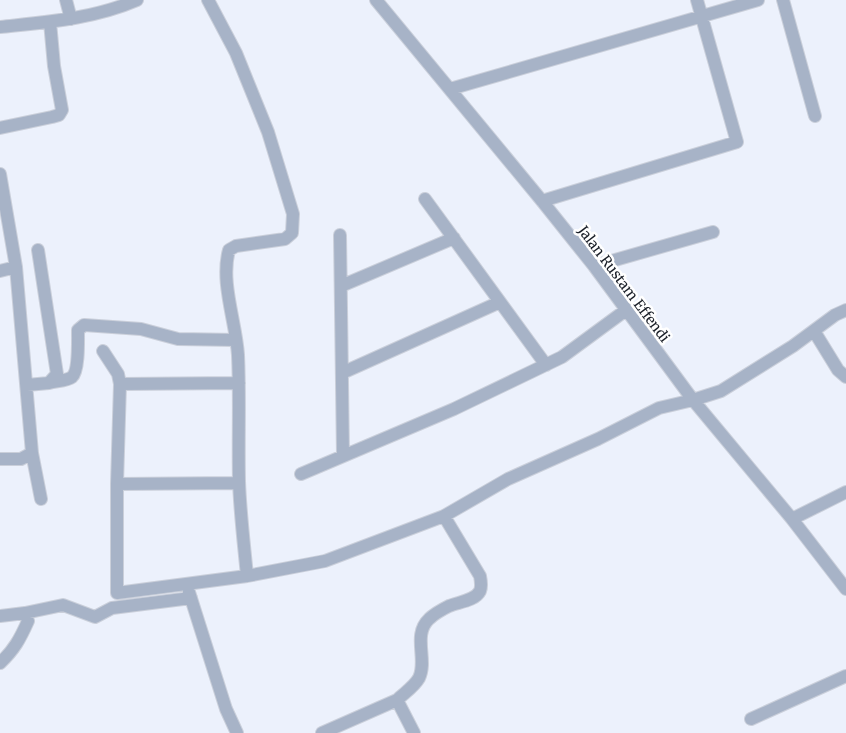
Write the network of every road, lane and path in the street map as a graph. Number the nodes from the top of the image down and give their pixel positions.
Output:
1 (66, 0) edge
2 (137, 0) edge
3 (208, 0) edge
4 (376, 0) edge
5 (697, 0) edge
6 (758, 0) edge
7 (783, 0) edge
8 (702, 17) junction
9 (70, 19) junction
10 (50, 22) junction
11 (2, 24) edge
12 (450, 89) junction
13 (816, 116) dead end
14 (0, 128) edge
15 (0, 174) edge
16 (425, 199) dead end
17 (542, 201) junction
18 (713, 232) dead end
19 (340, 235) dead end
20 (454, 238) junction
21 (38, 250) dead end
22 (594, 266) junction
23 (16, 267) junction
24 (0, 271) edge
25 (341, 286) junction
26 (500, 302) junction
27 (626, 310) junction
28 (846, 310) edge
29 (814, 331) junction
30 (236, 340) junction
31 (103, 351) dead end
32 (546, 365) junction
33 (342, 373) junction
34 (846, 377) edge
35 (49, 383) junction
36 (238, 383) junction
37 (120, 384) junction
38 (27, 385) junction
39 (693, 400) junction
40 (32, 453) junction
41 (343, 456) junction
42 (0, 459) edge
43 (301, 474) dead end
44 (239, 482) junction
45 (117, 484) junction
46 (846, 492) edge
47 (41, 499) dead end
48 (444, 516) junction
49 (792, 519) junction
50 (247, 576) junction
51 (187, 585) junction
52 (846, 589) edge
53 (192, 598) junction
54 (25, 613) junction
55 (0, 616) edge
56 (0, 663) edge
57 (846, 676) edge
58 (397, 700) junction
59 (751, 719) dead end
60 (237, 733) edge
61 (322, 733) edge
62 (414, 733) edge

1 - 9 street
2 - 9 street
3 - 30 street
4 - 12 street, Jalan Rustam Effendi
5 - 8 street
6 - 8 street
7 - 13 street
8 - 12 street
8 - 17 street
9 - 10 street
10 - 11 street
10 - 14 street
12 - 17 street, Jalan Rustam Effendi
15 - 23 street
16 - 20 street
17 - 22 street, Jalan Rustam Effendi
18 - 22 street
19 - 25 street
20 - 25 street
20 - 26 street
21 - 35 street
22 - 27 street, Jalan Rustam Effendi
23 - 24 street
23 - 38 street
25 - 33 street
26 - 32 street
26 - 33 street
27 - 32 street
27 - 39 street, Jalan Rustam Effendi
28 - 29 street
29 - 34 street
29 - 39 street
30 - 35 street
30 - 36 street
31 - 37 street
32 - 41 street
33 - 41 street
35 - 38 street
36 - 37 street
36 - 44 street
37 - 45 street
38 - 40 street
39 - 48 street
39 - 49 street, Jalan Rustam Effendi
40 - 42 street
40 - 47 street
41 - 43 street
44 - 45 street
44 - 50 street
45 - 51 street
46 - 49 street
48 - 50 street
48 - 58 street
49 - 52 street, Jalan Rustam Effendi
50 - 51 street
51 - 53 street
53 - 54 street
53 - 60 street
54 - 55 street
54 - 56 street
57 - 59 street
58 - 61 street
58 - 62 street

